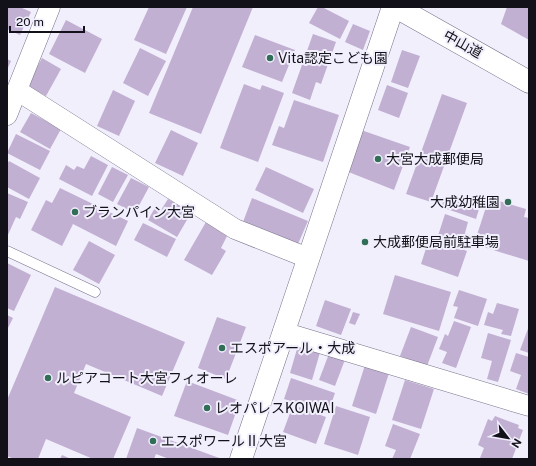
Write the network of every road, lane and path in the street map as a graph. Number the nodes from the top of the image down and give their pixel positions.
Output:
1 (50, 7) edge
2 (395, 7) edge
3 (529, 82) edge
4 (18, 91) junction
5 (7, 115) edge
6 (7, 251) edge
7 (308, 258) junction
8 (95, 292) dead end
9 (283, 332) junction
10 (529, 406) edge
11 (242, 459) edge

1 - 4 street
2 - 3 main road, 中山道
2 - 7 main road
4 - 5 street
4 - 7 street
6 - 8 lane
7 - 9 main road
9 - 10 street
9 - 11 main road

